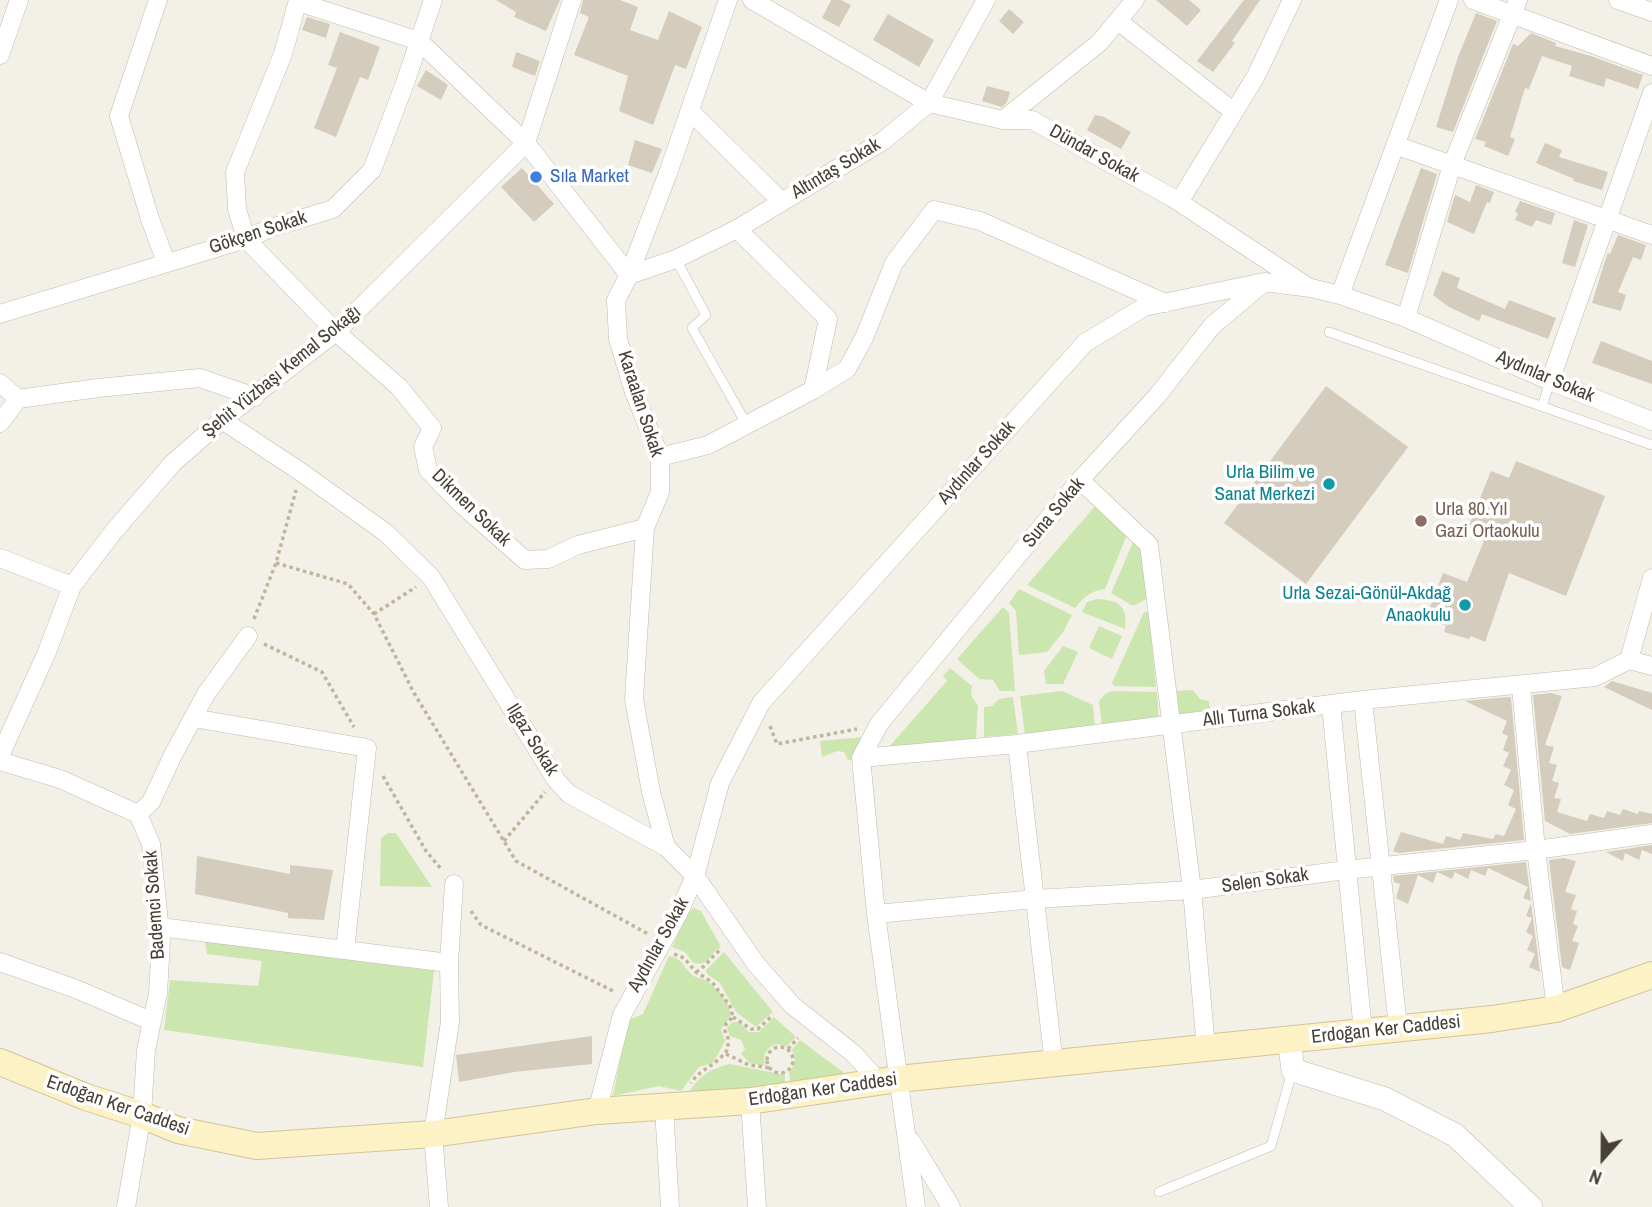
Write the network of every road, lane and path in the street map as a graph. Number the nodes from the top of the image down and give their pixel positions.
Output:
1 (19, 0) edge
2 (158, 0) edge
3 (433, 0) edge
4 (572, 0) edge
5 (727, 0) edge
6 (752, 0) edge
7 (986, 0) edge
8 (1135, 0) edge
9 (1292, 0) edge
10 (1449, 0) edge
11 (1474, 0) edge
12 (1618, 0) edge
13 (298, 1) edge
14 (1516, 7) edge
15 (1652, 12) edge
16 (1118, 21) junction
17 (419, 41) junction
18 (0, 55) edge
19 (1652, 66) edge
20 (1652, 93) edge
21 (929, 103) junction
22 (690, 111) junction
23 (1234, 112) junction
24 (1003, 120) junction
25 (526, 143) junction
26 (1395, 145) junction
27 (1452, 165) junction
28 (782, 202) junction
29 (1179, 202) junction
30 (1606, 218) junction
31 (737, 229) junction
32 (1652, 235) edge
33 (246, 239) junction
34 (677, 259) junction
35 (166, 262) junction
36 (629, 275) junction
37 (1264, 282) junction
38 (1311, 288) junction
39 (1340, 295) junction
40 (1165, 303) junction
41 (0, 314) edge
42 (1406, 318) junction
43 (336, 332) junction
44 (1329, 332) dead end
45 (1550, 381) junction
46 (0, 383) edge
47 (813, 390) junction
48 (255, 397) junction
49 (19, 399) junction
50 (1542, 407) junction
51 (222, 420) junction
52 (1652, 421) edge
53 (0, 423) edge
54 (747, 425) junction
55 (1652, 445) edge
56 (660, 457) junction
57 (301, 472) junction
58 (1080, 480) junction
59 (645, 528) junction
60 (0, 558) edge
61 (276, 562) junction
62 (431, 577) junction
63 (1652, 578) edge
64 (72, 586) junction
65 (374, 614) junction
66 (248, 636) junction
67 (1629, 660) junction
68 (1652, 666) edge
69 (1521, 686) junction
70 (1363, 700) junction
71 (761, 703) junction
72 (1331, 705) junction
73 (193, 718) junction
74 (879, 724) junction
75 (1172, 725) junction
76 (1017, 744) junction
77 (367, 748) junction
78 (0, 758) edge
79 (862, 758) junction
80 (556, 780) junction
81 (138, 814) junction
82 (1652, 834) edge
83 (503, 841) junction
84 (666, 847) junction
85 (1536, 850) junction
86 (1381, 867) junction
87 (1346, 870) junction
88 (695, 876) junction
89 (454, 884) junction
90 (1192, 890) junction
91 (1035, 899) junction
92 (876, 914) junction
93 (160, 927) junction
94 (666, 947) junction
95 (722, 949) dead end
96 (345, 950) junction
97 (0, 962) edge
98 (449, 963) junction
99 (696, 972) junction
100 (1652, 975) edge
101 (629, 999) junction
102 (1556, 1009) junction
103 (773, 1015) dead end
104 (733, 1017) junction
105 (151, 1021) junction
106 (1398, 1027) junction
107 (1363, 1031) junction
108 (798, 1038) dead end
109 (1289, 1040) junction
110 (1206, 1048) junction
111 (788, 1049) junction
112 (726, 1054) junction
113 (0, 1062) edge
114 (1054, 1064) junction
115 (770, 1068) junction
116 (1293, 1070) junction
117 (889, 1081) junction
118 (690, 1086) dead end
119 (750, 1101) junction
120 (664, 1108) junction
121 (597, 1111) junction
122 (142, 1115) junction
123 (433, 1134) junction
124 (906, 1134) junction
125 (1159, 1192) dead end
126 (126, 1207) edge
127 (439, 1207) edge
128 (670, 1207) edge
129 (757, 1207) edge
130 (916, 1207) edge
131 (951, 1207) edge
132 (1531, 1207) edge

1 - 18 street
2 - 35 street
3 - 17 street, Gökçen Sokak
4 - 25 street, Şehit Yüzbaşı Kemal Sokağı
5 - 22 street, Karaalan Sokak
6 - 21 street, Dündar Sokak
7 - 21 street, Altıntaş Sokak
8 - 16 street
9 - 23 street
10 - 26 street
11 - 14 street
12 - 15 street
13 - 17 street
13 - 33 street
14 - 19 street
14 - 27 street
16 - 23 street
16 - 24 street
17 - 25 street
17 - 33 street, Gökçen Sokak
20 - 30 street
21 - 24 street, Dündar Sokak
21 - 28 street, Altıntaş Sokak
22 - 28 street
22 - 36 street, Karaalan Sokak
23 - 29 street
24 - 29 street, Dündar Sokak
25 - 36 street
25 - 43 street, Şehit Yüzbaşı Kemal Sokağı
26 - 27 street
26 - 39 street
27 - 30 street
27 - 42 street
28 - 31 street, Altıntaş Sokak
29 - 38 street, Dündar Sokak
30 - 32 street
30 - 45 street
31 - 34 street, Altıntaş Sokak
31 - 47 street
33 - 35 street, Gökçen Sokak
33 - 43 street, Dikmen Sokak
34 - 36 street, Altıntaş Sokak
34 - 54 lane
35 - 41 street, Gökçen Sokak
36 - 56 street, Karaalan Sokak
37 - 38 street, Aydınlar Sokak
37 - 40 street, Aydınlar Sokak
37 - 58 street, Suna Sokak
38 - 39 street, Aydınlar Sokak
39 - 42 street, Aydınlar Sokak
40 - 47 street
40 - 71 street, Aydınlar Sokak
42 - 45 street, Aydınlar Sokak
43 - 48 street, Şehit Yüzbaşı Kemal Sokağı
43 - 59 street, Dikmen Sokak
44 - 50 lane
45 - 50 lane
45 - 52 street, Aydınlar Sokak
46 - 49 street
47 - 54 street
48 - 49 street
48 - 51 street, Şehit Yüzbaşı Kemal Sokağı
49 - 53 street
50 - 55 lane
51 - 57 street, Ilgaz Sokak
51 - 64 street, Şehit Yüzbaşı Kemal Sokağı
54 - 56 street
56 - 59 street, Karaalan Sokak
57 - 61 path
57 - 62 street, Ilgaz Sokak
58 - 74 street, Suna Sokak
58 - 75 street
59 - 84 street, Karaalan Sokak
60 - 64 street
61 - 65 path
61 - 66 path
62 - 65 path
62 - 80 street, Ilgaz Sokak
63 - 67 street
64 - 78 street, Şehit Yüzbaşı Kemal Sokağı
65 - 83 path
66 - 73 street
66 - 77 path
67 - 68 street
67 - 69 street, Allı Turna Sokak
69 - 70 street, Allı Turna Sokak
69 - 85 street
70 - 72 street, Allı Turna Sokak
70 - 86 street
71 - 74 path
71 - 88 street, Aydınlar Sokak
72 - 75 street, Allı Turna Sokak
72 - 87 street
73 - 77 street
73 - 81 street
74 - 79 street, Suna Sokak
75 - 76 street, Allı Turna Sokak
75 - 90 street
76 - 79 street, Allı Turna Sokak
76 - 91 street
77 - 89 path
77 - 96 street
78 - 81 street
79 - 92 street
80 - 83 path
80 - 84 street, Ilgaz Sokak
81 - 93 street, Bademci Sokak
82 - 85 street, Selen Sokak
83 - 94 path
84 - 88 street, Ilgaz Sokak
85 - 86 street, Selen Sokak
85 - 102 street
86 - 87 street, Selen Sokak
86 - 106 street
87 - 90 street, Selen Sokak
87 - 107 street
88 - 94 street, Aydınlar Sokak
88 - 117 street, Ilgaz Sokak
89 - 98 street
89 - 101 path
90 - 91 street, Selen Sokak
90 - 110 street
91 - 92 street, Selen Sokak
91 - 114 street
92 - 117 street
93 - 96 street
93 - 105 street, Bademci Sokak
94 - 99 path
94 - 101 street, Aydınlar Sokak
95 - 99 path
96 - 98 street
97 - 105 street
98 - 123 street
99 - 104 path
100 - 102 main road, Erdoğan Ker Caddesi
101 - 121 street, Aydınlar Sokak
102 - 106 main road, Erdoğan Ker Caddesi
103 - 104 path
104 - 112 path
105 - 122 street, Bademci Sokak
106 - 107 main road, Erdoğan Ker Caddesi
107 - 109 main road, Erdoğan Ker Caddesi
108 - 111 path
109 - 110 main road, Erdoğan Ker Caddesi
109 - 116 street
110 - 114 main road, Erdoğan Ker Caddesi
111 - 115 path
111 - 115 path
112 - 115 path
112 - 118 path
113 - 122 main road, Erdoğan Ker Caddesi
114 - 117 main road, Erdoğan Ker Caddesi
116 - 125 lane
116 - 132 street
117 - 119 main road, Erdoğan Ker Caddesi
117 - 124 street
119 - 120 main road, Erdoğan Ker Caddesi
119 - 129 street
120 - 121 main road, Erdoğan Ker Caddesi
120 - 128 street
121 - 123 main road, Erdoğan Ker Caddesi
122 - 123 main road, Erdoğan Ker Caddesi
122 - 126 street, Bademci Sokak
123 - 127 street
124 - 130 street
124 - 131 street

